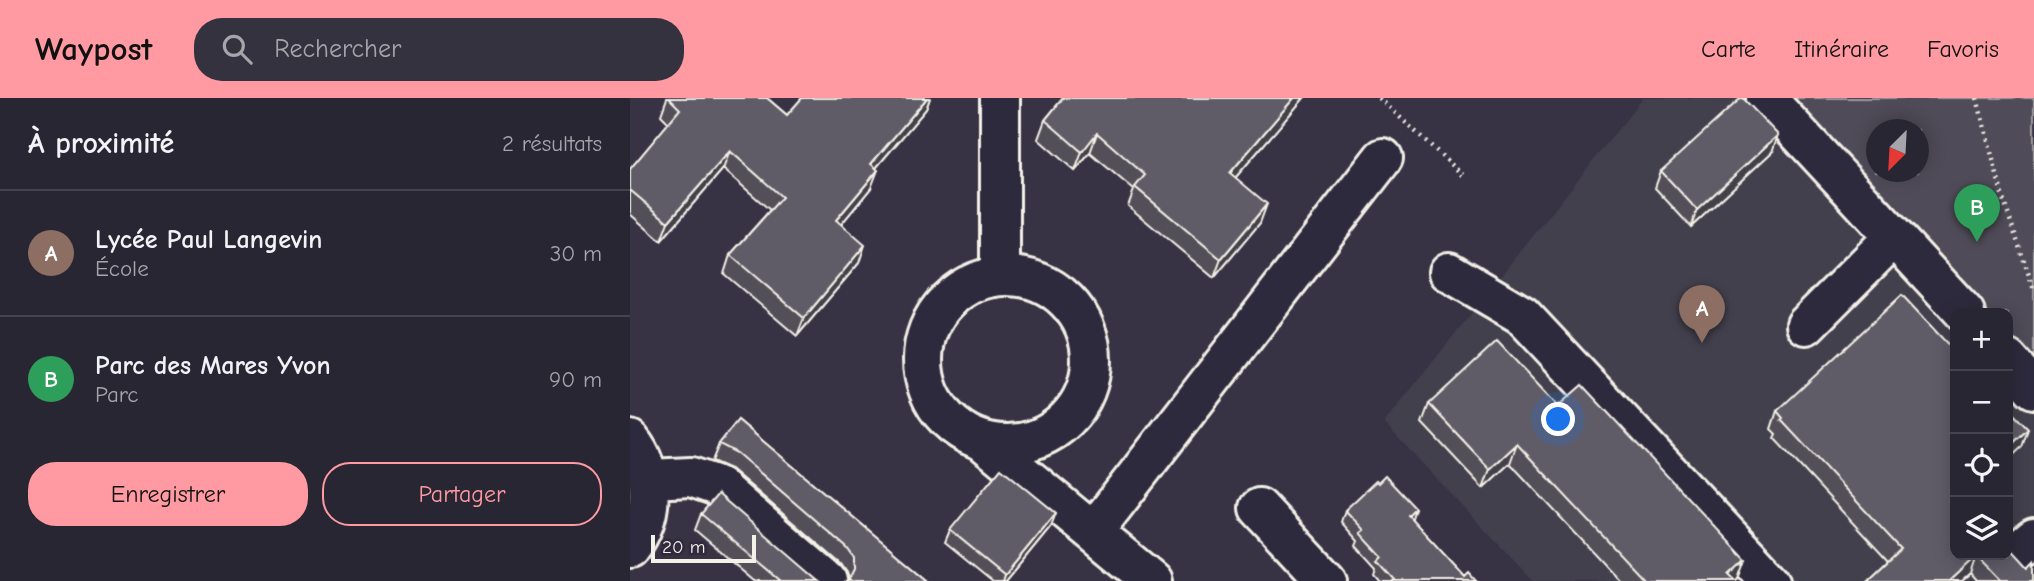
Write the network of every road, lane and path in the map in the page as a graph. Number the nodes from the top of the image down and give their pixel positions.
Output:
1 (1000, 98) edge
2 (1379, 98) edge
3 (1766, 98) edge
4 (1978, 98) edge
5 (1383, 158) dead end
6 (1464, 176) dead end
7 (1894, 237) junction
8 (1449, 272) dead end
9 (1000, 276) junction
10 (2034, 290) edge
11 (1960, 308) edge
12 (1806, 325) dead end
13 (2013, 366) edge
14 (2034, 389) edge
15 (630, 440) edge
16 (983, 440) junction
17 (649, 478) junction
18 (1259, 508) dead end
19 (1093, 532) junction
20 (630, 548) edge
21 (827, 581) edge
22 (1152, 581) edge
23 (1327, 581) edge
24 (1772, 581) edge

1 - 9 street
2 - 6 path
3 - 7 street
4 - 10 path
5 - 19 street
7 - 11 street
7 - 12 street
8 - 24 street
9 - 16 street
9 - 16 street
13 - 14 street
15 - 17 street
16 - 19 street
17 - 20 street
17 - 21 street
18 - 23 street
19 - 22 street

